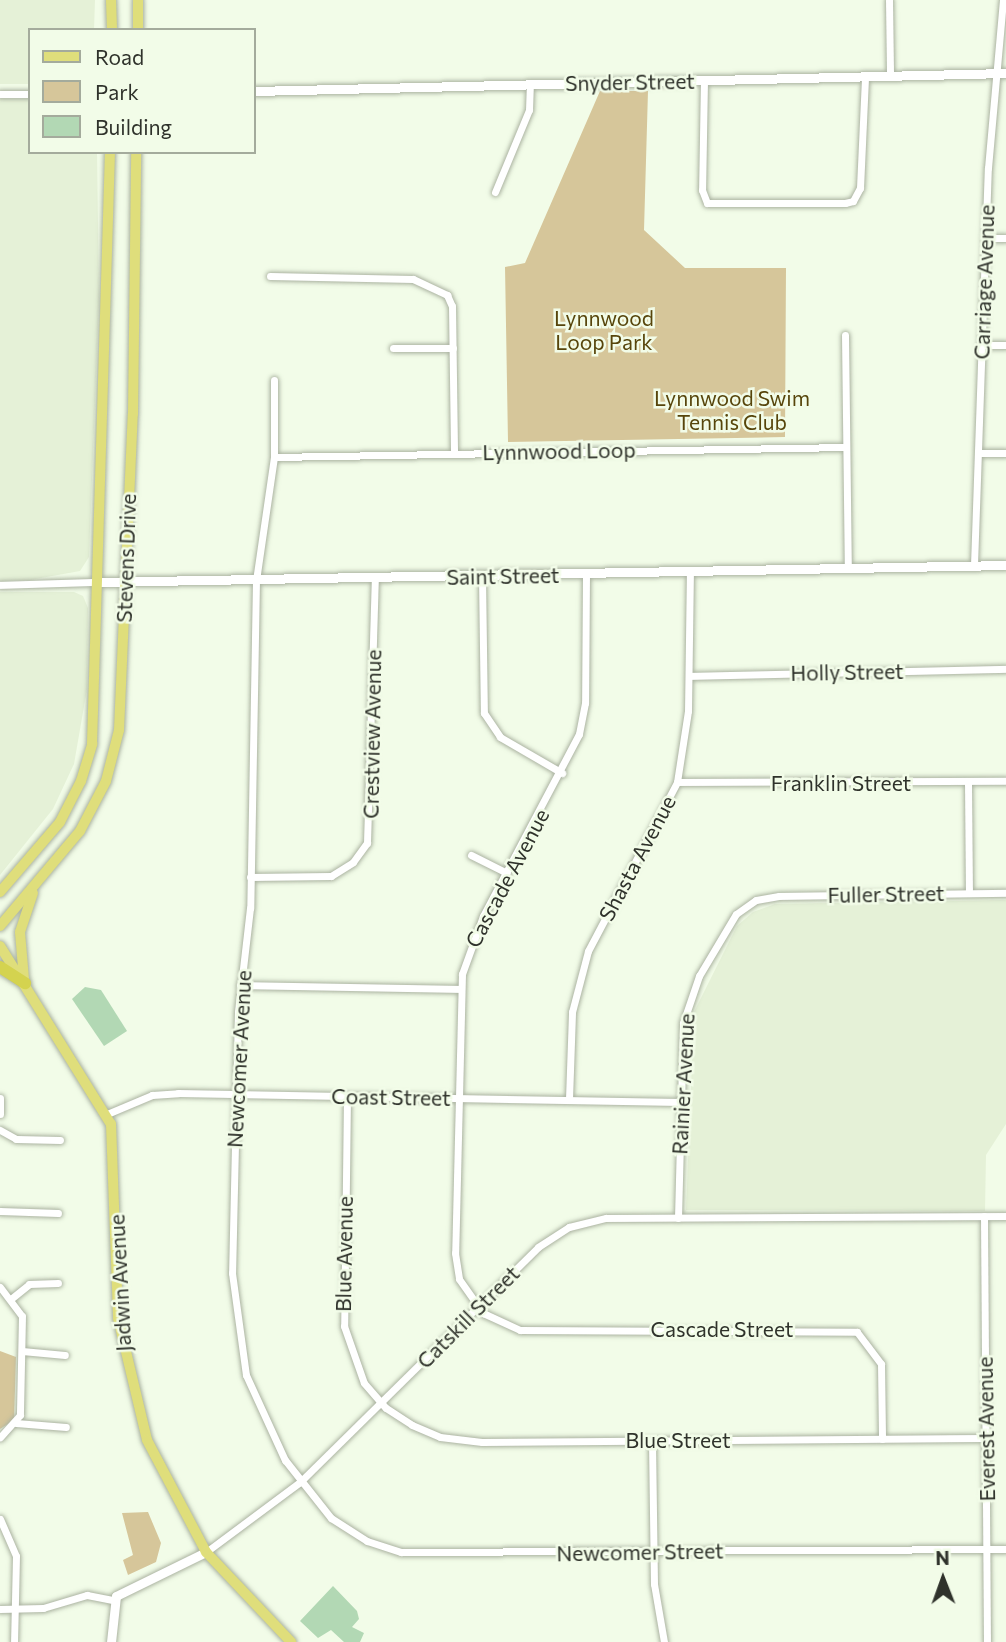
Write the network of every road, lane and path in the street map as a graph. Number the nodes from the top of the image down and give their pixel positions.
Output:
1 (111, 0) edge
2 (138, 0) edge
3 (889, 0) edge
4 (1003, 0) edge
5 (112, 28) edge
6 (138, 28) edge
7 (1001, 73) edge
8 (865, 76) junction
9 (890, 76) junction
10 (704, 80) junction
11 (530, 84) junction
12 (256, 91) edge
13 (0, 94) edge
14 (28, 94) edge
15 (110, 154) edge
16 (135, 154) edge
17 (495, 192) dead end
18 (985, 238) junction
19 (1006, 238) edge
20 (270, 276) dead end
21 (845, 335) dead end
22 (981, 345) junction
23 (1006, 345) edge
24 (393, 348) dead end
25 (453, 348) junction
26 (274, 380) dead end
27 (846, 447) junction
28 (454, 453) junction
29 (978, 453) junction
30 (1006, 453) edge
31 (274, 457) junction
32 (974, 565) junction
33 (1006, 565) edge
34 (848, 568) junction
35 (690, 572) junction
36 (586, 574) junction
37 (482, 576) junction
38 (375, 578) junction
39 (256, 580) junction
40 (97, 582) junction
41 (125, 582) junction
42 (0, 585) edge
43 (1006, 669) edge
44 (688, 676) junction
45 (562, 773) junction
46 (1006, 781) edge
47 (677, 782) junction
48 (968, 782) junction
49 (471, 855) dead end
50 (507, 873) junction
51 (16, 875) junction
52 (250, 877) junction
53 (0, 880) edge
54 (35, 887) junction
55 (0, 892) edge
56 (970, 893) junction
57 (1006, 893) edge
58 (766, 897) joint
59 (0, 926) edge
60 (0, 946) edge
61 (0, 967) edge
62 (25, 983) junction
63 (240, 985) junction
64 (460, 989) junction
65 (235, 1094) junction
66 (347, 1096) junction
67 (0, 1098) edge
68 (458, 1098) junction
69 (569, 1099) junction
70 (680, 1102) junction
71 (0, 1114) edge
72 (107, 1114) junction
73 (0, 1130) edge
74 (60, 1140) dead end
75 (0, 1211) edge
76 (58, 1213) dead end
77 (984, 1216) junction
78 (1006, 1216) edge
79 (678, 1218) junction
80 (58, 1283) dead end
81 (0, 1287) edge
82 (12, 1298) junction
83 (477, 1308) junction
84 (22, 1351) junction
85 (65, 1354) dead end
86 (381, 1402) junction
87 (16, 1423) junction
88 (66, 1427) dead end
89 (0, 1437) edge
90 (882, 1438) junction
91 (986, 1438) junction
92 (652, 1441) junction
93 (300, 1482) junction
94 (0, 1519) edge
95 (1006, 1549) edge
96 (987, 1550) junction
97 (653, 1551) junction
98 (206, 1552) junction
99 (113, 1600) junction
100 (0, 1609) edge
101 (15, 1609) junction
102 (14, 1642) edge
103 (111, 1642) edge
104 (291, 1642) edge
105 (664, 1642) edge
106 (987, 1642) edge

1 - 5 main road
2 - 6 main road
3 - 9 street
4 - 7 street, Carriage Avenue
7 - 9 street, Snyder Street
7 - 18 street, Carriage Avenue
8 - 9 street, Snyder Street
8 - 10 street, Snyder Street
8 - 10 street
10 - 11 street, Snyder Street
11 - 12 street, Snyder Street
11 - 17 street
13 - 14 street
15 - 40 main road, Stevens Drive
16 - 41 main road, Stevens Drive
18 - 19 street
18 - 22 street, Carriage Avenue
20 - 25 street
21 - 27 street
22 - 23 street
22 - 29 street, Carriage Avenue
24 - 25 street
25 - 28 street
26 - 31 street
27 - 28 street, Lynnwood Loop
27 - 34 street
28 - 31 street, Lynnwood Loop
29 - 30 street
29 - 32 street, Carriage Avenue
31 - 39 street
32 - 33 street, Saint Street
32 - 34 street, Saint Street
34 - 35 street, Saint Street
35 - 36 street, Saint Street
35 - 44 street, Shasta Avenue
36 - 37 street, Saint Street
36 - 45 street, Cascade Avenue
37 - 38 street, Saint Street
37 - 45 street
38 - 39 street, Saint Street
38 - 52 street, Crestview Avenue
39 - 41 street, Saint Street
39 - 52 street, Newcomer Avenue
40 - 41 street, Saint Street
40 - 42 street, Saint Street
40 - 51 main road, Stevens Drive
41 - 54 main road, Stevens Drive
43 - 44 street, Holly Street
44 - 47 street, Shasta Avenue
45 - 50 street, Cascade Avenue
46 - 48 street, Franklin Street
47 - 48 street, Franklin Street
47 - 69 street, Shasta Avenue
48 - 56 street
49 - 50 street
50 - 64 street, Cascade Avenue
51 - 53 main road
51 - 55 main road, Stevens Drive
52 - 63 street, Newcomer Avenue
54 - 59 main road, Stevens Drive
54 - 62 main road
56 - 57 street, Fuller Street
56 - 58 street, Fuller Street
58 - 70 street, Rainier Avenue
60 - 62 main road, Jadwin Avenue
61 - 62 highway
62 - 72 main road, Jadwin Avenue
63 - 64 street
63 - 65 street, Newcomer Avenue
64 - 68 street, Cascade Avenue
65 - 66 street, Coast Street
65 - 72 street, Coast Street
65 - 93 street, Newcomer Avenue
66 - 68 street, Coast Street
66 - 86 street, Blue Avenue
67 - 71 street
68 - 69 street, Coast Street
68 - 83 street, Cascade Avenue
69 - 70 street, Coast Street
70 - 79 street, Rainier Avenue
72 - 98 main road, Jadwin Avenue
73 - 74 street
75 - 76 street
77 - 78 street, Catskill Street
77 - 79 street, Catskill Street
77 - 91 street, Everest Avenue
79 - 83 street, Catskill Street
80 - 82 street
81 - 82 street
82 - 84 street
83 - 86 street, Catskill Street
83 - 90 street, Cascade Street
84 - 85 street
84 - 87 street
86 - 92 street, Blue Street
86 - 93 street, Catskill Street
87 - 88 street
87 - 89 street
90 - 91 street, Blue Street
90 - 92 street, Blue Street
91 - 96 street, Everest Avenue
92 - 97 street
93 - 97 street, Newcomer Street
93 - 98 street, Catskill Street
94 - 101 street
95 - 96 street, Newcomer Street
96 - 97 street, Newcomer Street
96 - 106 street, Everest Avenue
97 - 105 street
98 - 99 street, Catskill Street
98 - 104 main road, Jadwin Avenue
99 - 101 street
99 - 103 street
100 - 101 street
101 - 102 street

